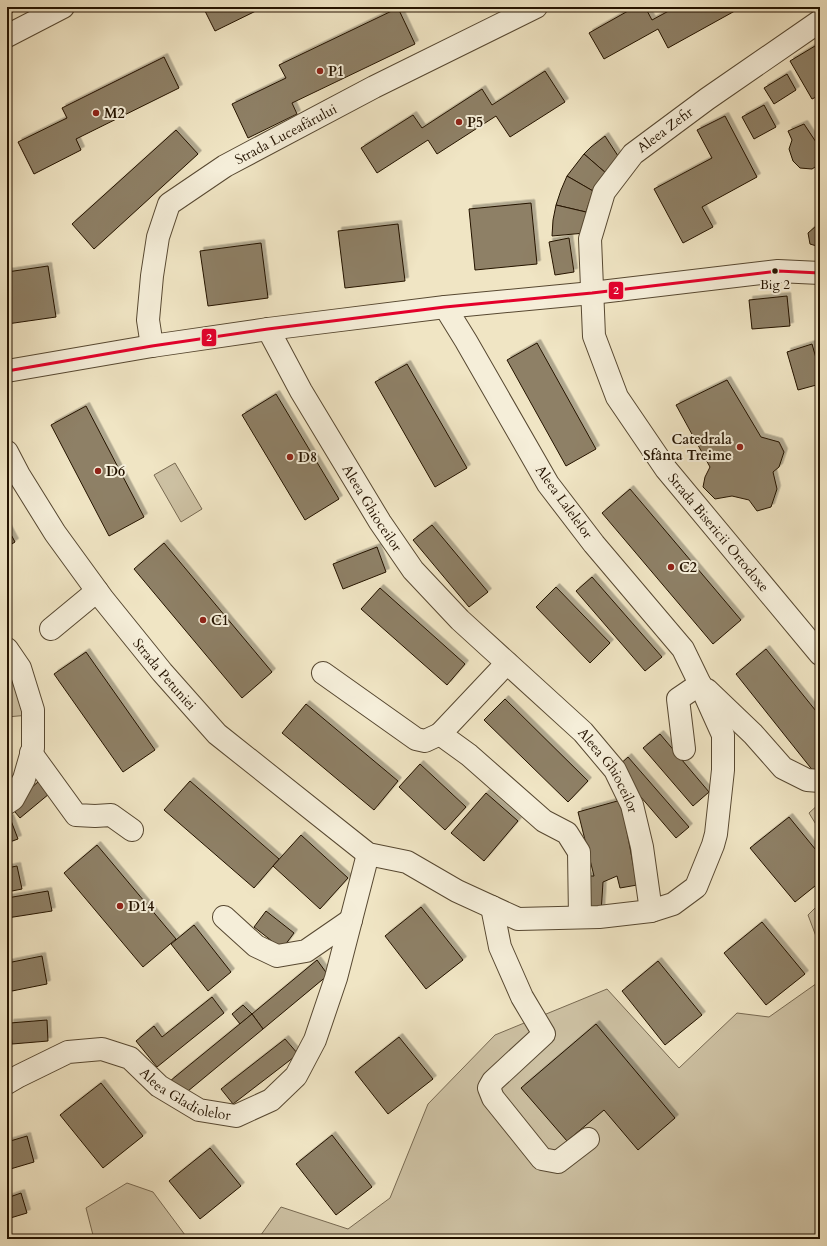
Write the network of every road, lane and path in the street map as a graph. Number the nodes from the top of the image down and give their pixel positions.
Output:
1 (63, 7) edge
2 (536, 7) edge
3 (820, 21) edge
4 (7, 36) edge
5 (820, 273) edge
6 (592, 293) junction
7 (445, 307) junction
8 (268, 329) junction
9 (152, 346) junction
10 (7, 371) edge
11 (7, 452) edge
12 (97, 591) junction
13 (51, 629) dead end
14 (7, 649) edge
15 (820, 654) edge
16 (507, 663) junction
17 (323, 673) dead end
18 (700, 684) junction
19 (440, 734) junction
20 (684, 749) dead end
21 (32, 753) junction
22 (820, 781) edge
23 (7, 803) edge
24 (132, 830) dead end
25 (368, 854) junction
26 (492, 907) junction
27 (651, 911) junction
28 (224, 917) dead end
29 (580, 918) junction
30 (351, 920) junction
31 (7, 1083) edge
32 (588, 1139) dead end

1 - 4 street
2 - 9 street, Strada Luceafărului
3 - 6 street, Aleea Zefir
5 - 6 street
6 - 7 street
6 - 15 street, Strada Bisericii Ortodoxe
7 - 8 street
7 - 18 street, Aleea Lalelelor
8 - 9 street
8 - 16 street, Aleea Ghioceilor
9 - 10 street
11 - 12 street, Strada Petuniei
12 - 13 street
12 - 25 street, Strada Petuniei
14 - 21 street
16 - 19 street
16 - 27 street, Aleea Ghioceilor
17 - 19 street
18 - 20 street
18 - 22 street
18 - 27 street
19 - 29 street
21 - 23 street
21 - 24 street
25 - 26 street
25 - 30 street, Aleea Gladiolelor
26 - 29 street
26 - 32 street
27 - 29 street
28 - 30 street
30 - 31 street, Aleea Gladiolelor

